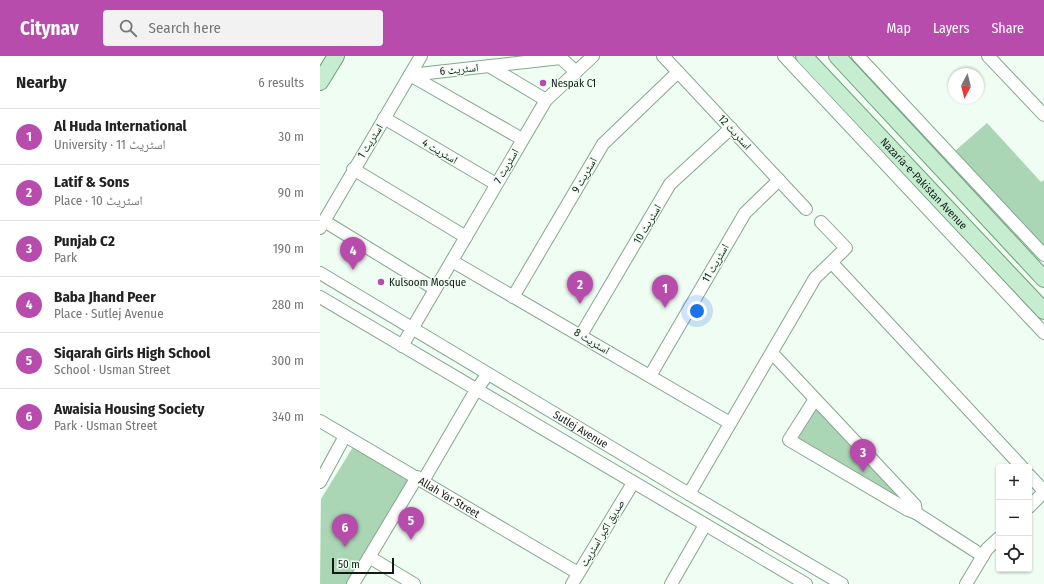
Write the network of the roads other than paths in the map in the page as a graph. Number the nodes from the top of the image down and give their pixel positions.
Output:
1 (336, 56) edge
2 (421, 56) edge
3 (593, 56) edge
4 (663, 56) edge
5 (784, 56) edge
6 (804, 56) edge
7 (837, 56) edge
8 (858, 56) edge
9 (988, 56) edge
10 (489, 66) junction
11 (576, 72) junction
12 (678, 72) junction
13 (410, 75) junction
14 (320, 82) edge
15 (546, 100) junction
16 (1044, 115) edge
17 (384, 118) junction
18 (731, 128) junction
19 (522, 139) junction
20 (353, 169) junction
21 (779, 180) junction
22 (496, 184) junction
23 (806, 209) dead end
24 (821, 222) dead end
25 (322, 224) edge
26 (466, 237) junction
27 (1044, 255) edge
28 (452, 261) junction
29 (832, 263) junction
30 (320, 273) edge
31 (1044, 279) edge
32 (435, 289) junction
33 (514, 296) junction
34 (320, 297) edge
35 (1043, 308) edge
36 (412, 328) junction
37 (1044, 332) edge
38 (582, 335) junction
39 (402, 346) junction
40 (772, 353) junction
41 (488, 374) junction
42 (650, 376) junction
43 (476, 390) junction
44 (815, 399) junction
45 (320, 421) edge
46 (730, 423) junction
47 (345, 436) junction
48 (1019, 464) edge
49 (1032, 478) edge
50 (420, 479) junction
51 (320, 482) edge
52 (633, 483) junction
53 (1044, 492) edge
54 (689, 494) junction
55 (1032, 505) edge
56 (916, 513) junction
57 (705, 525) junction
58 (996, 541) edge
59 (983, 556) junction
60 (370, 557) junction
61 (578, 573) junction
62 (353, 584) edge
63 (414, 584) edge
64 (572, 584) edge
65 (671, 584) edge
66 (806, 584) edge
67 (840, 584) edge
68 (966, 584) edge

1 - 14 main road
2 - 13 street, اسٹریٹ 1
3 - 11 street, اسٹریٹ 7
4 - 12 street, اسٹریٹ 12
5 - 37 street
6 - 35 main road, Nazaria-e-Pakistan Avenue
7 - 31 main road, Nazaria-e-Pakistan Avenue
8 - 27 street
9 - 16 street
10 - 11 street, اسٹریٹ 6
10 - 13 street, اسٹریٹ 6
10 - 15 street
11 - 15 street, اسٹریٹ 7
12 - 18 street, اسٹریٹ 12
12 - 33 street, اسٹریٹ 9
13 - 17 street, اسٹریٹ 1
13 - 19 street
15 - 19 street, اسٹریٹ 7
17 - 20 street, اسٹریٹ 1
17 - 22 street, اسٹریٹ 4
18 - 21 street, اسٹریٹ 12
18 - 38 street, اسٹریٹ 10
19 - 22 street, اسٹریٹ 7
20 - 25 street, اسٹریٹ 1
20 - 26 street
21 - 23 street, اسٹریٹ 12
21 - 42 street, اسٹریٹ 11
22 - 26 street, اسٹریٹ 7
24 - 29 street
25 - 32 street
26 - 28 street, اسٹریٹ 7
28 - 32 street, اسٹریٹ 7
28 - 33 street, اسٹریٹ 8
29 - 40 street
29 - 48 street
30 - 36 street, Sutlej Avenue
32 - 36 street, اسٹریٹ 7
33 - 38 street, اسٹریٹ 8
34 - 39 street, Sutlej Avenue
36 - 39 street, اسٹریٹ 7
36 - 41 street, Sutlej Avenue
38 - 42 street, اسٹریٹ 8
39 - 43 street, Sutlej Avenue
40 - 44 street
40 - 46 street
41 - 43 street
41 - 54 street, Sutlej Avenue
42 - 46 street, اسٹریٹ 8
43 - 50 street
43 - 52 street, Sutlej Avenue
44 - 56 street
44 - 56 street
45 - 47 street, Allah Yar Street
46 - 54 street
47 - 50 street, Allah Yar Street
47 - 51 street
49 - 53 street
50 - 60 street
50 - 61 street, Allah Yar Street
52 - 57 street, Sutlej Avenue
52 - 61 street, صدیق اکبر اسٹریٹ
53 - 55 street
54 - 67 street, Sutlej Avenue
56 - 59 street
57 - 65 street
57 - 66 street, Sutlej Avenue
58 - 59 street
59 - 68 street
60 - 62 street
60 - 63 street
61 - 64 street, صدیق اکبر اسٹریٹ

